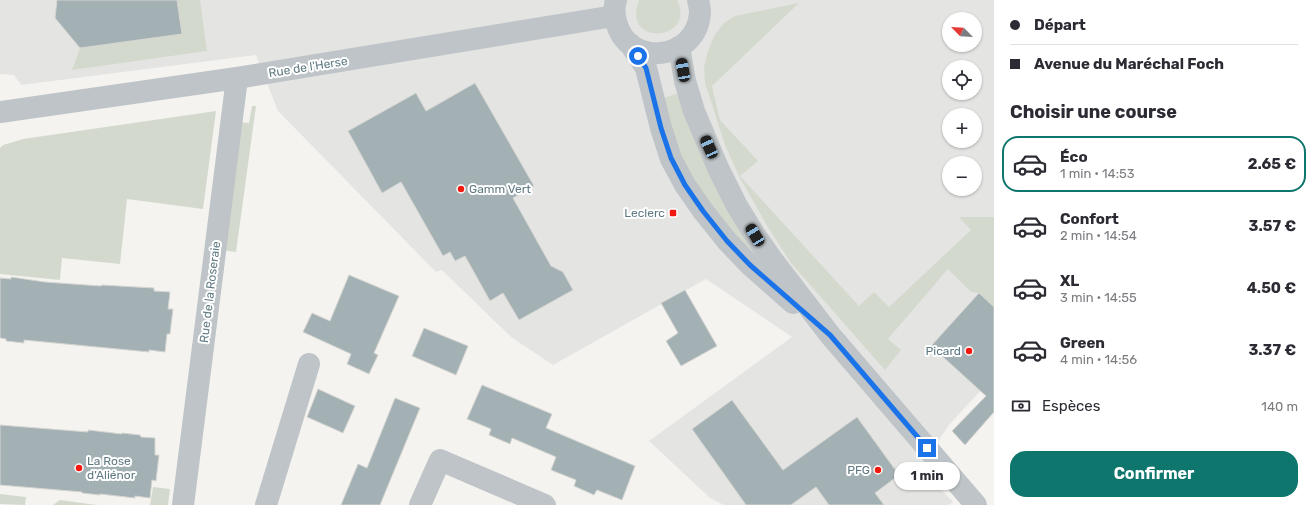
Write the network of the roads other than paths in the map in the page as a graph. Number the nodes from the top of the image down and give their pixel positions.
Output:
1 (698, 0) edge
2 (615, 8) edge
3 (630, 44) junction
4 (679, 48) junction
5 (238, 78) junction
6 (0, 112) edge
7 (830, 335) junction
8 (309, 364) dead end
9 (182, 505) edge
10 (266, 505) edge
11 (420, 505) edge
12 (545, 505) edge
13 (976, 505) edge

1 - 4 street
2 - 3 street
2 - 5 street, Rue de l'Herse
3 - 4 street
3 - 7 street
4 - 7 street
5 - 6 street, Rue de l'Herse
5 - 9 street, Rue de la Roseraie
7 - 13 street
8 - 10 street
11 - 12 street

